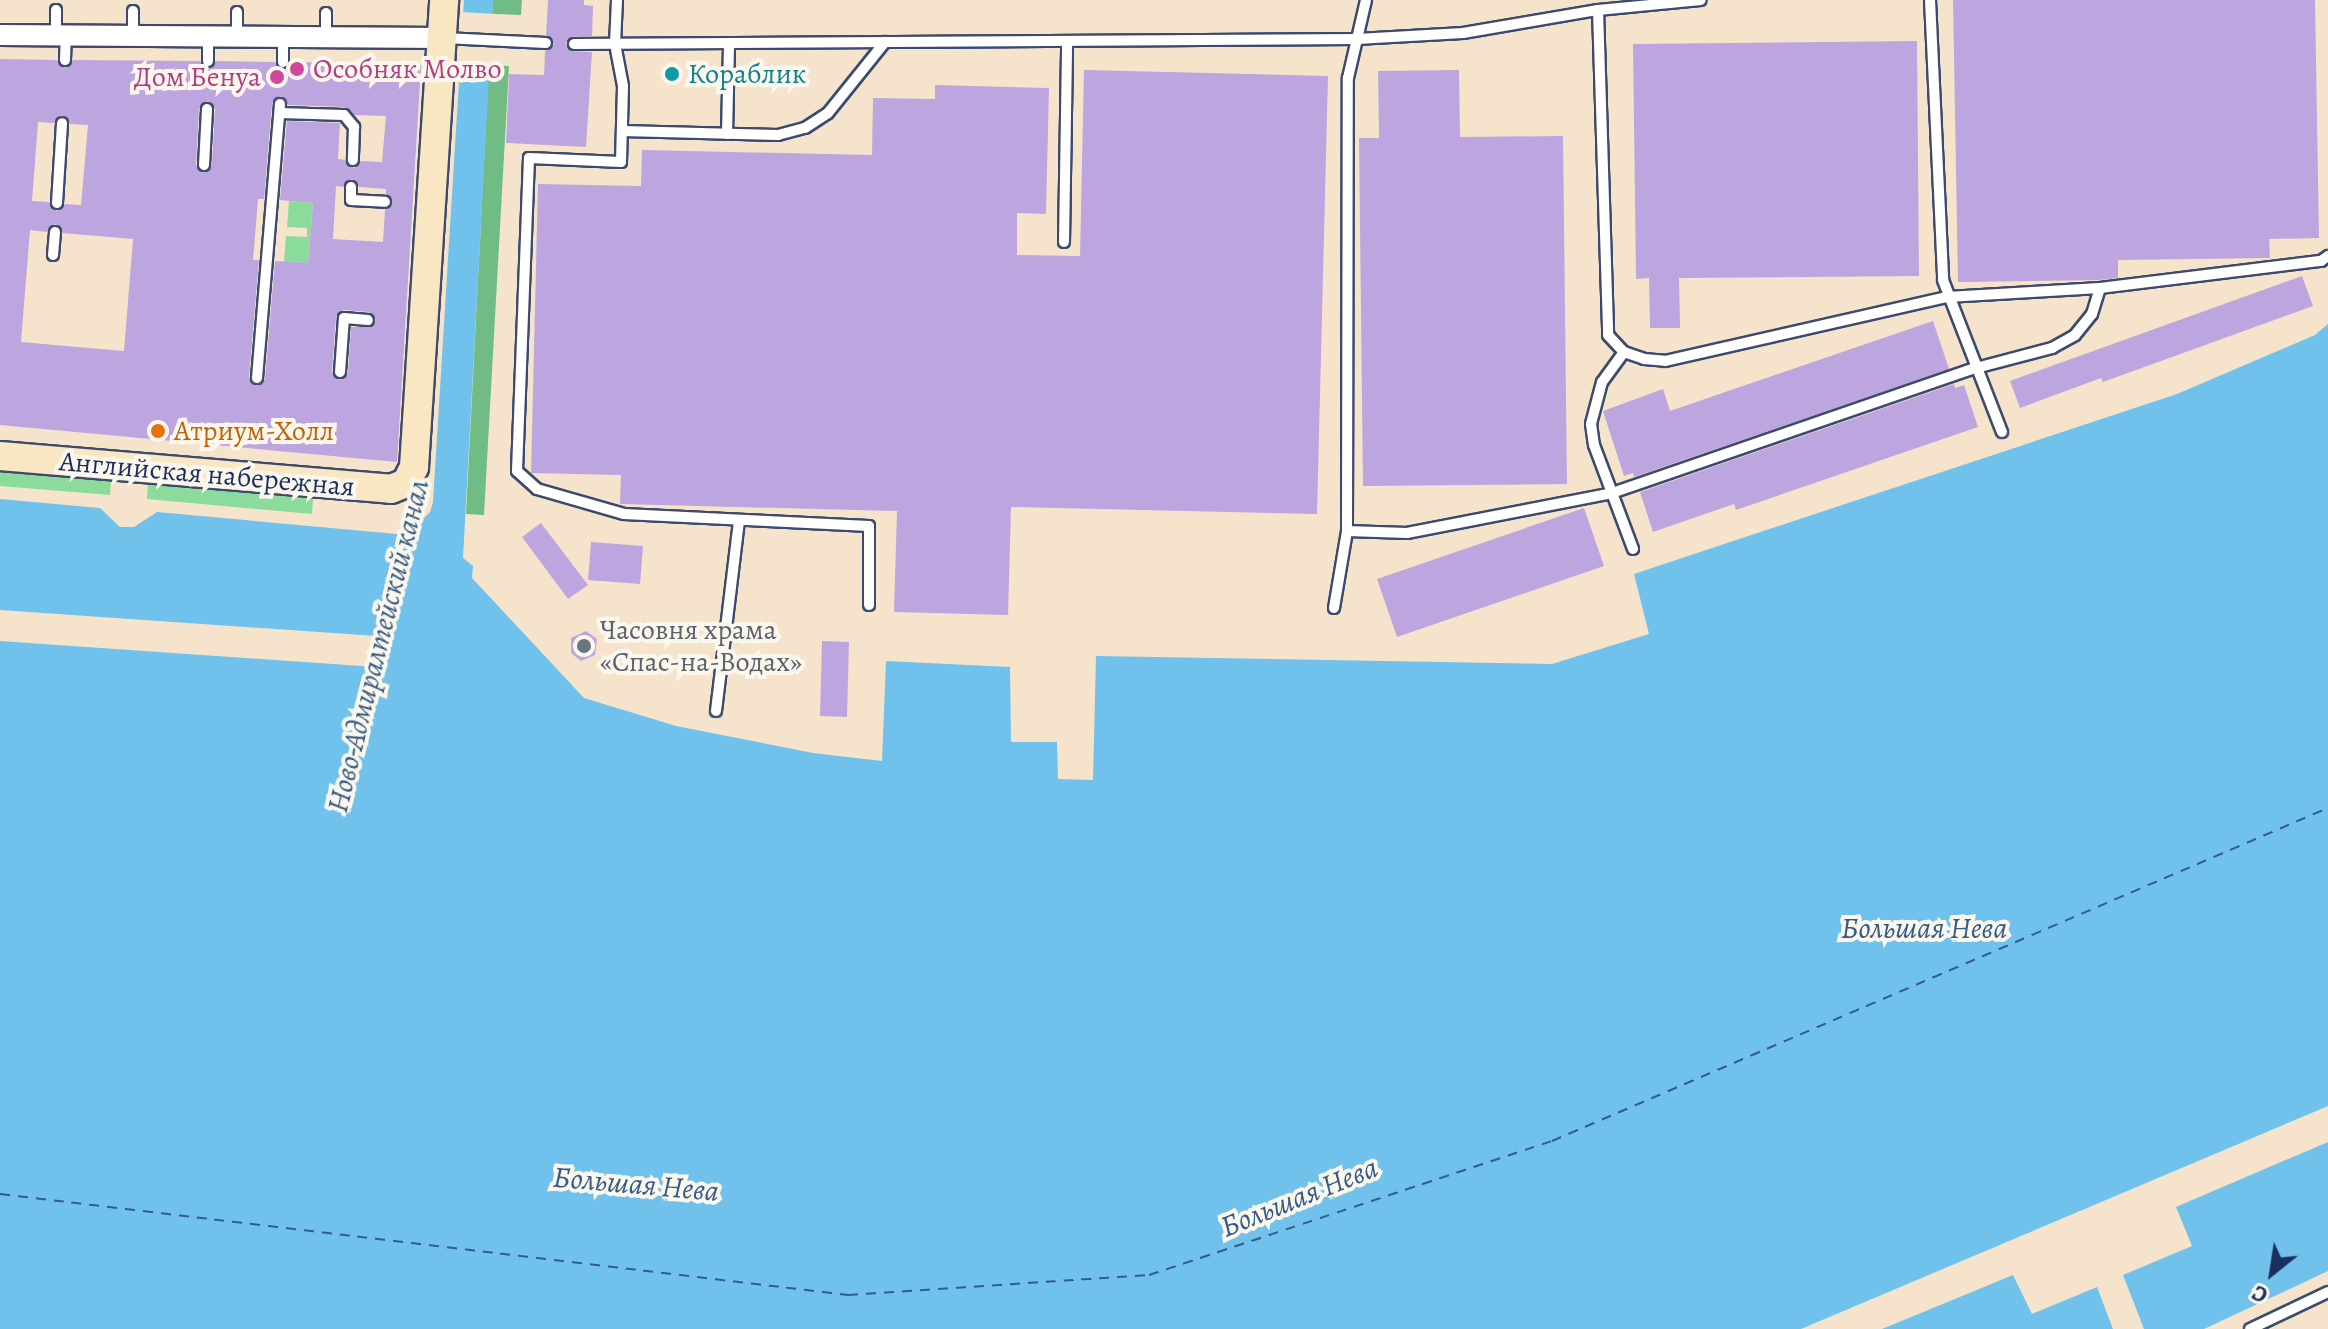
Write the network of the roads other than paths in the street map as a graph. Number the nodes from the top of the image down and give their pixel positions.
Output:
1 (444, 0) edge
2 (617, 0) edge
3 (1366, 0) edge
4 (1701, 0) edge
5 (1930, 0) edge
6 (56, 10) dead end
7 (1598, 10) junction
8 (133, 11) dead end
9 (237, 12) dead end
10 (326, 13) dead end
11 (0, 35) edge
12 (61, 36) junction
13 (133, 36) junction
14 (208, 37) junction
15 (237, 37) junction
16 (283, 37) junction
17 (326, 37) junction
18 (451, 39) junction
19 (1357, 39) junction
20 (1067, 41) junction
21 (885, 42) junction
22 (546, 43) dead end
23 (729, 43) junction
24 (574, 44) dead end
25 (615, 44) junction
26 (65, 60) dead end
27 (208, 61) dead end
28 (283, 62) dead end
29 (207, 109) dead end
30 (62, 123) dead end
31 (622, 131) junction
32 (727, 134) junction
33 (353, 160) dead end
34 (204, 165) dead end
35 (351, 187) dead end
36 (385, 202) dead end
37 (57, 203) dead end
38 (55, 232) dead end
39 (1064, 242) dead end
40 (53, 255) dead end
41 (2328, 256) edge
42 (2100, 288) junction
43 (1947, 297) junction
44 (368, 320) dead end
45 (1624, 352) junction
46 (1976, 368) junction
47 (340, 372) dead end
48 (257, 378) dead end
49 (2002, 432) dead end
50 (0, 456) edge
51 (1612, 493) junction
52 (739, 521) junction
53 (1347, 531) junction
54 (1633, 549) dead end
55 (869, 605) dead end
56 (1334, 608) dead end
57 (716, 711) dead end
58 (2328, 1292) edge
59 (2250, 1329) edge

1 - 18 main road
2 - 25 lane
3 - 19 lane
4 - 7 lane
5 - 43 lane
6 - 12 lane
7 - 19 lane
7 - 45 lane
8 - 13 lane
9 - 15 lane
10 - 17 lane
11 - 12 street
12 - 13 street
12 - 26 lane
13 - 14 street
14 - 15 street
14 - 27 lane
15 - 16 street
16 - 17 street
16 - 28 lane
17 - 18 street
18 - 22 lane
18 - 50 main road, Английская набережная
19 - 20 lane
19 - 53 lane
20 - 21 lane
20 - 39 lane
21 - 23 lane
21 - 32 lane
23 - 25 lane
23 - 32 lane
24 - 25 lane
25 - 31 lane
29 - 34 lane
30 - 37 lane
31 - 32 lane
31 - 52 lane
33 - 48 lane
35 - 36 lane
38 - 40 lane
41 - 42 lane
42 - 43 lane
42 - 46 lane
43 - 45 lane
43 - 46 lane
44 - 47 lane
45 - 51 lane
46 - 49 lane
46 - 51 lane
51 - 53 lane
51 - 54 lane
52 - 55 lane
52 - 57 lane
53 - 56 lane
58 - 59 lane

